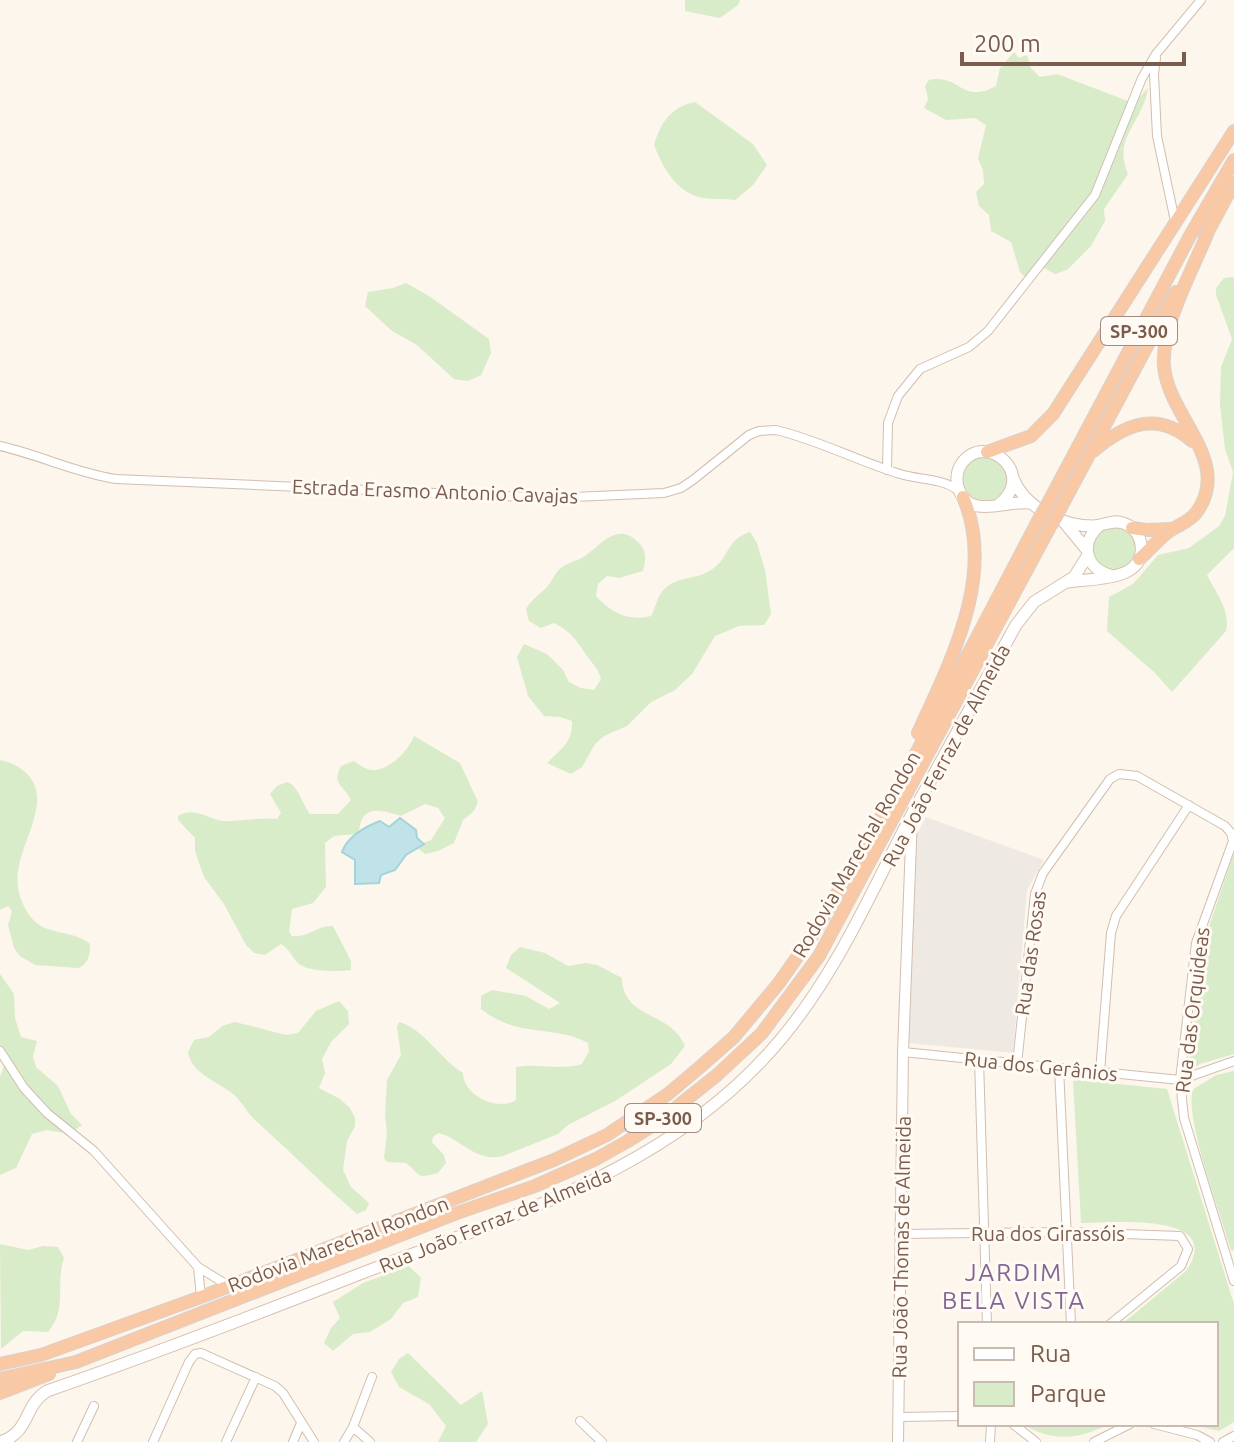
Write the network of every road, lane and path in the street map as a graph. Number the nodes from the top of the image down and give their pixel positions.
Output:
1 (1201, 0) edge
2 (1156, 54) junction
3 (1234, 131) edge
4 (1234, 160) edge
5 (1234, 183) edge
6 (1170, 193) junction
7 (1189, 197) junction
8 (1175, 221) junction
9 (1208, 232) junction
10 (0, 446) edge
11 (1203, 450) junction
12 (987, 452) junction
13 (1086, 456) junction
14 (892, 471) junction
15 (957, 475) junction
16 (1013, 478) junction
17 (942, 482) junction
18 (961, 494) junction
19 (1030, 503) junction
20 (998, 505) junction
21 (1052, 516) junction
22 (1099, 526) junction
23 (1132, 528) junction
24 (1173, 529) junction
25 (1087, 553) junction
26 (1139, 559) junction
27 (1110, 575) junction
28 (1068, 582) junction
29 (900, 784) junction
30 (1189, 805) junction
31 (912, 815) junction
32 (0, 1051) edge
33 (903, 1052) junction
34 (979, 1060) junction
35 (1234, 1061) edge
36 (1017, 1064) junction
37 (1059, 1068) junction
38 (1100, 1072) junction
39 (1180, 1080) junction
40 (1068, 1232) junction
41 (984, 1233) junction
42 (899, 1234) junction
43 (1230, 1255) edge
44 (198, 1267) junction
45 (1234, 1281) edge
46 (229, 1286) junction
47 (201, 1297) junction
48 (987, 1322) edge
49 (1071, 1322) edge
50 (1112, 1322) edge
51 (76, 1362) junction
52 (0, 1364) edge
53 (256, 1377) junction
54 (372, 1377) dead end
55 (0, 1379) edge
56 (0, 1393) edge
57 (94, 1406) dead end
58 (958, 1416) edge
59 (899, 1417) junction
60 (580, 1421) dead end
61 (301, 1423) junction
62 (1016, 1426) edge
63 (1126, 1426) edge
64 (1162, 1426) edge
65 (353, 1427) junction
66 (1234, 1436) edge
67 (898, 1441) edge
68 (0, 1442) edge
69 (77, 1442) edge
70 (153, 1442) edge
71 (226, 1442) edge
72 (293, 1442) edge
73 (314, 1442) edge
74 (344, 1442) edge
75 (370, 1442) edge
76 (602, 1442) edge
77 (1036, 1442) edge
78 (1094, 1442) edge
79 (1210, 1442) edge
80 (1223, 1442) edge

1 - 2 street
2 - 6 street
2 - 14 street
3 - 7 highway
4 - 21 highway, Rodovia Marechal Rondon / SP-300
5 - 9 highway, Rodovia Marechal Rondon / SP-300
6 - 7 street
6 - 8 street
7 - 8 highway
8 - 12 highway
9 - 11 highway
9 - 13 highway, Rodovia Marechal Rondon / SP-300
10 - 14 street, Estrada Erasmo Antonio Cavajas
11 - 13 highway
11 - 24 highway
12 - 15 main road
12 - 16 main road
13 - 21 highway, Rodovia Marechal Rondon / SP-300
14 - 17 street, Estrada Erasmo Antonio Cavajas
15 - 17 street
15 - 18 main road
16 - 19 main road
16 - 20 main road
17 - 18 street
18 - 20 main road
18 - 29 highway
19 - 20 main road
19 - 21 main road
21 - 22 main road
21 - 25 main road
21 - 29 highway, Rodovia Marechal Rondon / SP-300
21 - 51 highway, Rodovia Marechal Rondon / SP-300
22 - 23 main road
22 - 25 main road
23 - 24 highway
23 - 26 main road
24 - 26 highway
25 - 27 main road
25 - 28 main road, Rua João Ferraz de Almeida
26 - 27 main road
27 - 28 main road, Rua João Ferraz de Almeida
28 - 31 main road, Rua João Ferraz de Almeida
29 - 46 highway, Rodovia Marechal Rondon / SP-300
30 - 36 street, Rua das Rosas
30 - 38 street
30 - 39 street, Rua das Orquideas
31 - 33 street, Rua João Thomas de Almeida
31 - 68 main road, Rua João Ferraz de Almeida
32 - 44 street
33 - 34 street, Rua dos Gerânios
33 - 42 street, Rua João Thomas de Almeida
34 - 36 street, Rua dos Gerânios
34 - 41 street
35 - 39 street
36 - 37 street, Rua dos Gerânios
37 - 38 street, Rua dos Gerânios
37 - 40 street
38 - 39 street, Rua dos Gerânios
39 - 43 street, Rua das Orquideas
40 - 41 street, Rua dos Girassóis
40 - 49 street
40 - 50 street, Rua dos Girassóis
41 - 42 street, Rua dos Girassóis
41 - 48 street
42 - 59 street, Rua João Thomas de Almeida
43 - 45 street, Rua das Orquideas
44 - 46 street
44 - 47 street
46 - 47 highway, Rodovia Marechal Rondon / SP-300
47 - 52 highway, Rodovia Marechal Rondon / SP-300
51 - 55 highway, Rodovia Marechal Rondon / SP-300
51 - 56 highway
53 - 61 street
53 - 70 street
53 - 71 street
54 - 65 street
57 - 69 street
58 - 59 street
59 - 67 street, Rua João Thomas de Almeida
60 - 76 street
61 - 72 street
61 - 73 street
62 - 77 street
63 - 78 street
64 - 79 street
65 - 74 street
65 - 75 street
66 - 80 street

